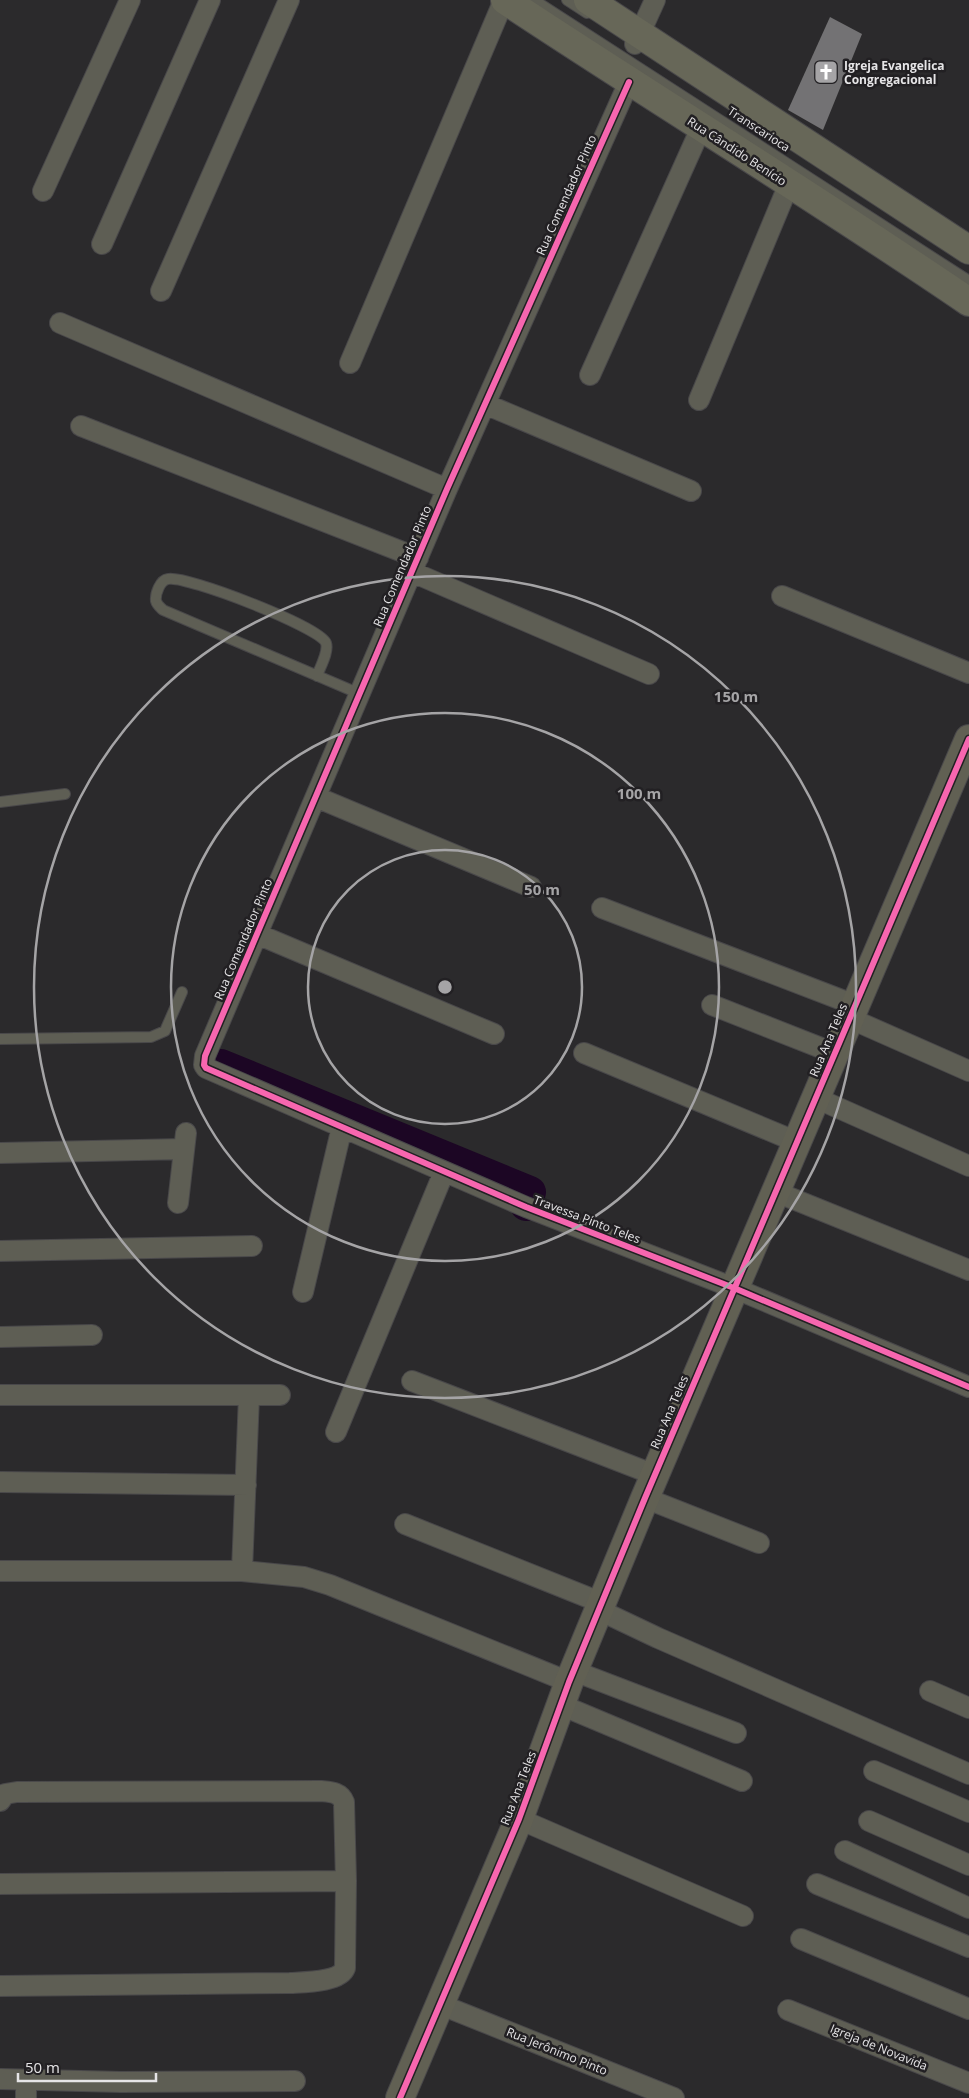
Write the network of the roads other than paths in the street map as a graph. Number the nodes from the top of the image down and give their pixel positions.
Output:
1 (130, 0) edge
2 (210, 0) edge
3 (288, 0) edge
4 (505, 0) edge
5 (534, 0) edge
6 (566, 0) edge
7 (655, 0) edge
8 (594, 10) edge
9 (637, 42) junction
10 (629, 82) junction
11 (703, 88) dead end
12 (701, 128) junction
13 (789, 184) junction
14 (43, 191) dead end
15 (102, 244) dead end
16 (965, 254) edge
17 (969, 281) edge
18 (161, 291) dead end
19 (969, 302) edge
20 (60, 323) dead end
21 (350, 363) dead end
22 (590, 375) dead end
23 (699, 400) dead end
24 (485, 404) junction
25 (81, 426) dead end
26 (447, 489) junction
27 (691, 491) dead end
28 (415, 565) junction
29 (782, 596) dead end
30 (649, 674) dead end
31 (969, 674) edge
32 (317, 676) junction
33 (360, 694) junction
34 (969, 739) edge
35 (66, 794) dead end
36 (316, 797) junction
37 (0, 802) edge
38 (531, 887) dead end
39 (602, 908) dead end
40 (257, 934) junction
41 (182, 992) dead end
42 (712, 1005) dead end
43 (852, 1012) junction
44 (494, 1034) dead end
45 (0, 1039) edge
46 (584, 1053) dead end
47 (834, 1053) junction
48 (204, 1062) joint
49 (969, 1071) edge
50 (816, 1098) junction
51 (342, 1127) junction
52 (797, 1142) junction
53 (0, 1153) edge
54 (969, 1166) edge
55 (444, 1172) junction
56 (776, 1192) junction
57 (178, 1203) dead end
58 (252, 1246) dead end
59 (0, 1251) edge
60 (969, 1270) edge
61 (734, 1288) junction
62 (303, 1292) dead end
63 (92, 1335) dead end
64 (0, 1336) edge
65 (412, 1381) dead end
66 (969, 1387) edge
67 (0, 1395) edge
68 (280, 1395) dead end
69 (249, 1396) junction
70 (336, 1432) dead end
71 (0, 1482) edge
72 (246, 1485) junction
73 (650, 1486) junction
74 (405, 1524) dead end
75 (759, 1543) dead end
76 (0, 1571) edge
77 (242, 1571) junction
78 (600, 1606) junction
79 (568, 1686) junction
80 (930, 1690) dead end
81 (969, 1708) edge
82 (736, 1733) dead end
83 (874, 1771) dead end
84 (969, 1774) edge
85 (742, 1781) dead end
86 (0, 1800) edge
87 (969, 1812) edge
88 (519, 1819) junction
89 (869, 1821) dead end
90 (844, 1851) dead end
91 (969, 1865) edge
92 (346, 1881) junction
93 (0, 1884) edge
94 (817, 1884) dead end
95 (969, 1908) edge
96 (743, 1916) dead end
97 (801, 1940) dead end
98 (969, 1947) edge
99 (0, 1986) edge
100 (439, 2004) junction
101 (969, 2009) edge
102 (788, 2010) dead end
103 (0, 2079) edge
104 (296, 2081) dead end
105 (969, 2083) edge
106 (26, 2089) edge
107 (213, 2089) edge
108 (120, 2090) edge
109 (642, 2092) edge
110 (400, 2098) edge
111 (674, 2098) edge

1 - 14 street
2 - 15 street
3 - 18 street
4 - 10 main road, Rua Cândido Benício
4 - 21 street
5 - 17 lane, Transcarioca
6 - 8 lane
7 - 9 street
8 - 9 main road
9 - 16 main road
10 - 12 main road, Rua Cândido Benício
10 - 24 street, Rua Comendador Pinto
11 - 16 lane, Transcarioca
12 - 13 main road, Rua Cândido Benício
12 - 22 street
13 - 19 main road, Rua Cândido Benício
13 - 23 street
20 - 26 street
24 - 26 street, Rua Comendador Pinto
24 - 27 street
25 - 28 street
26 - 28 street, Rua Comendador Pinto
28 - 30 street
28 - 33 street, Rua Comendador Pinto
29 - 31 street
32 - 32 lane
32 - 33 lane
33 - 36 street, Rua Comendador Pinto
34 - 43 street, Rua Ana Teles
35 - 37 lane
36 - 38 street
36 - 40 street, Rua Comendador Pinto
39 - 43 street
40 - 44 street
40 - 48 street, Rua Comendador Pinto
41 - 45 lane
42 - 47 street
43 - 47 street, Rua Ana Teles
43 - 49 street
46 - 52 street
47 - 50 street, Rua Ana Teles
48 - 51 street, Travessa Pinto Teles
50 - 52 street, Rua Ana Teles
50 - 54 street
51 - 55 street, Travessa Pinto Teles
51 - 62 street
52 - 56 street, Rua Ana Teles
53 - 57 street
55 - 61 street, Travessa Pinto Teles
55 - 70 street
56 - 60 street
56 - 61 street, Rua Ana Teles
58 - 59 street
61 - 66 street, Travessa Pinto Teles
61 - 73 street, Rua Ana Teles
63 - 64 street
65 - 73 street
67 - 69 street
68 - 69 street
69 - 72 street
71 - 72 street
72 - 77 street
73 - 75 street
73 - 78 street, Rua Ana Teles
74 - 78 street
76 - 77 street
77 - 79 street
78 - 79 street, Rua Ana Teles
78 - 84 street
79 - 82 street
79 - 85 street
79 - 88 street, Rua Ana Teles
80 - 81 street
83 - 87 street
86 - 92 street
88 - 96 street
88 - 100 street, Rua Ana Teles
89 - 91 street
90 - 95 street
92 - 93 street
92 - 99 street
94 - 98 street
97 - 101 street
100 - 109 street, Rua Jerônimo Pinto
100 - 110 street, Rua Ana Teles
102 - 105 street, Igreja de Novavida
103 - 106 street
104 - 107 street
106 - 108 street
107 - 108 street
109 - 111 street, Rua Jerônimo Pinto

